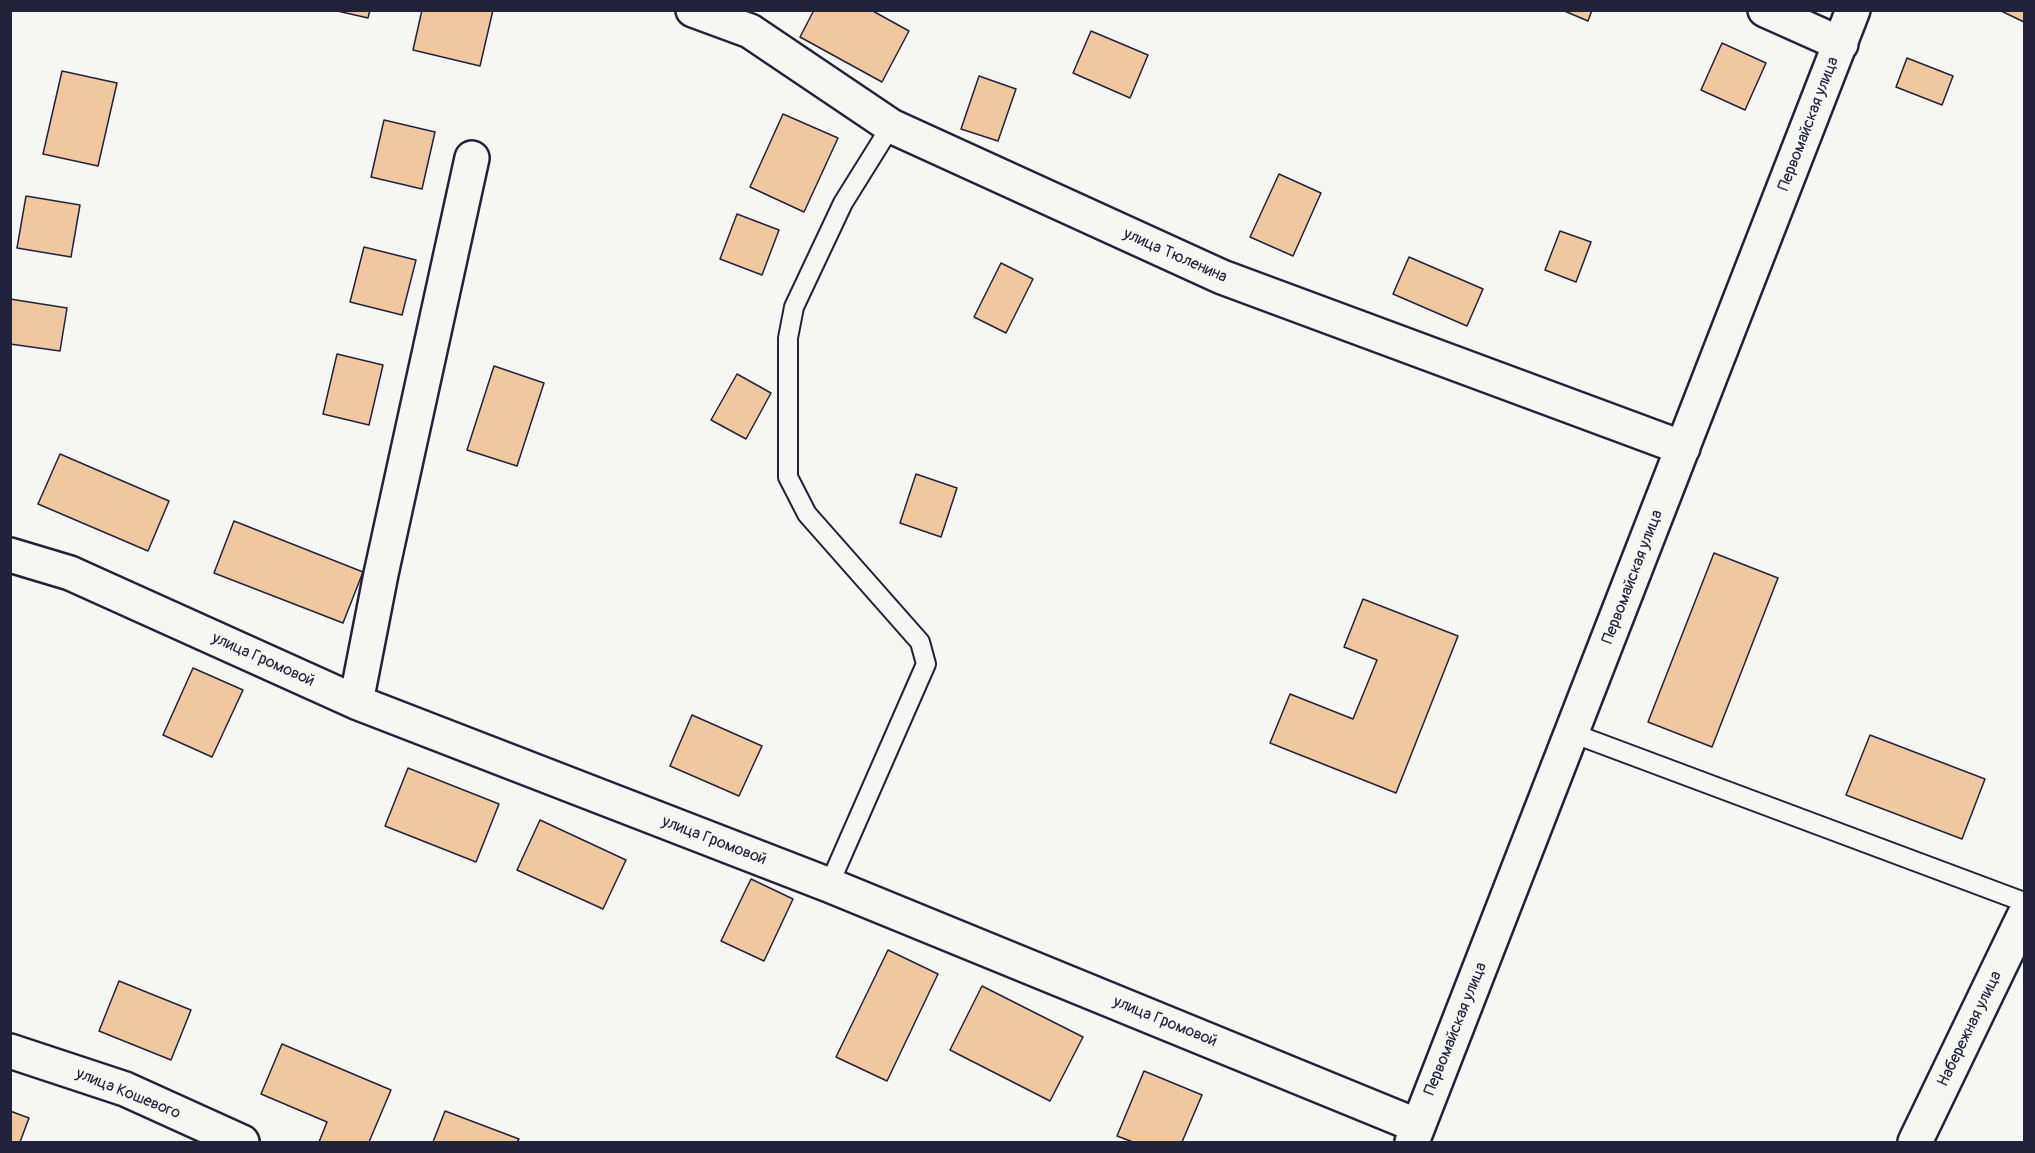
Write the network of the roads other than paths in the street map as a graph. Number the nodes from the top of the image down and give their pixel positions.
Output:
1 (693, 10) edge
2 (1765, 10) edge
3 (1853, 10) edge
4 (1841, 44) junction
5 (891, 126) junction
6 (472, 158) dead end
7 (1683, 448) junction
8 (10, 555) edge
9 (356, 702) junction
10 (1572, 733) junction
11 (829, 885) junction
12 (2025, 902) edge
13 (2025, 916) edge
14 (10, 1051) edge
15 (1415, 1134) edge
16 (243, 1143) edge
17 (1915, 1143) edge

1 - 5 street, улица Тюленина
2 - 4 street
3 - 4 street, Первомайская улица
4 - 7 street, Первомайская улица
5 - 7 street, улица Тюленина
5 - 11 lane
6 - 9 street
7 - 10 street, Первомайская улица
8 - 9 street, улица Громовой
9 - 11 street, улица Громовой
10 - 12 lane
10 - 15 street, Первомайская улица
11 - 15 street, улица Громовой
13 - 17 street, Набережная улица
14 - 16 street, улица Кошевого

